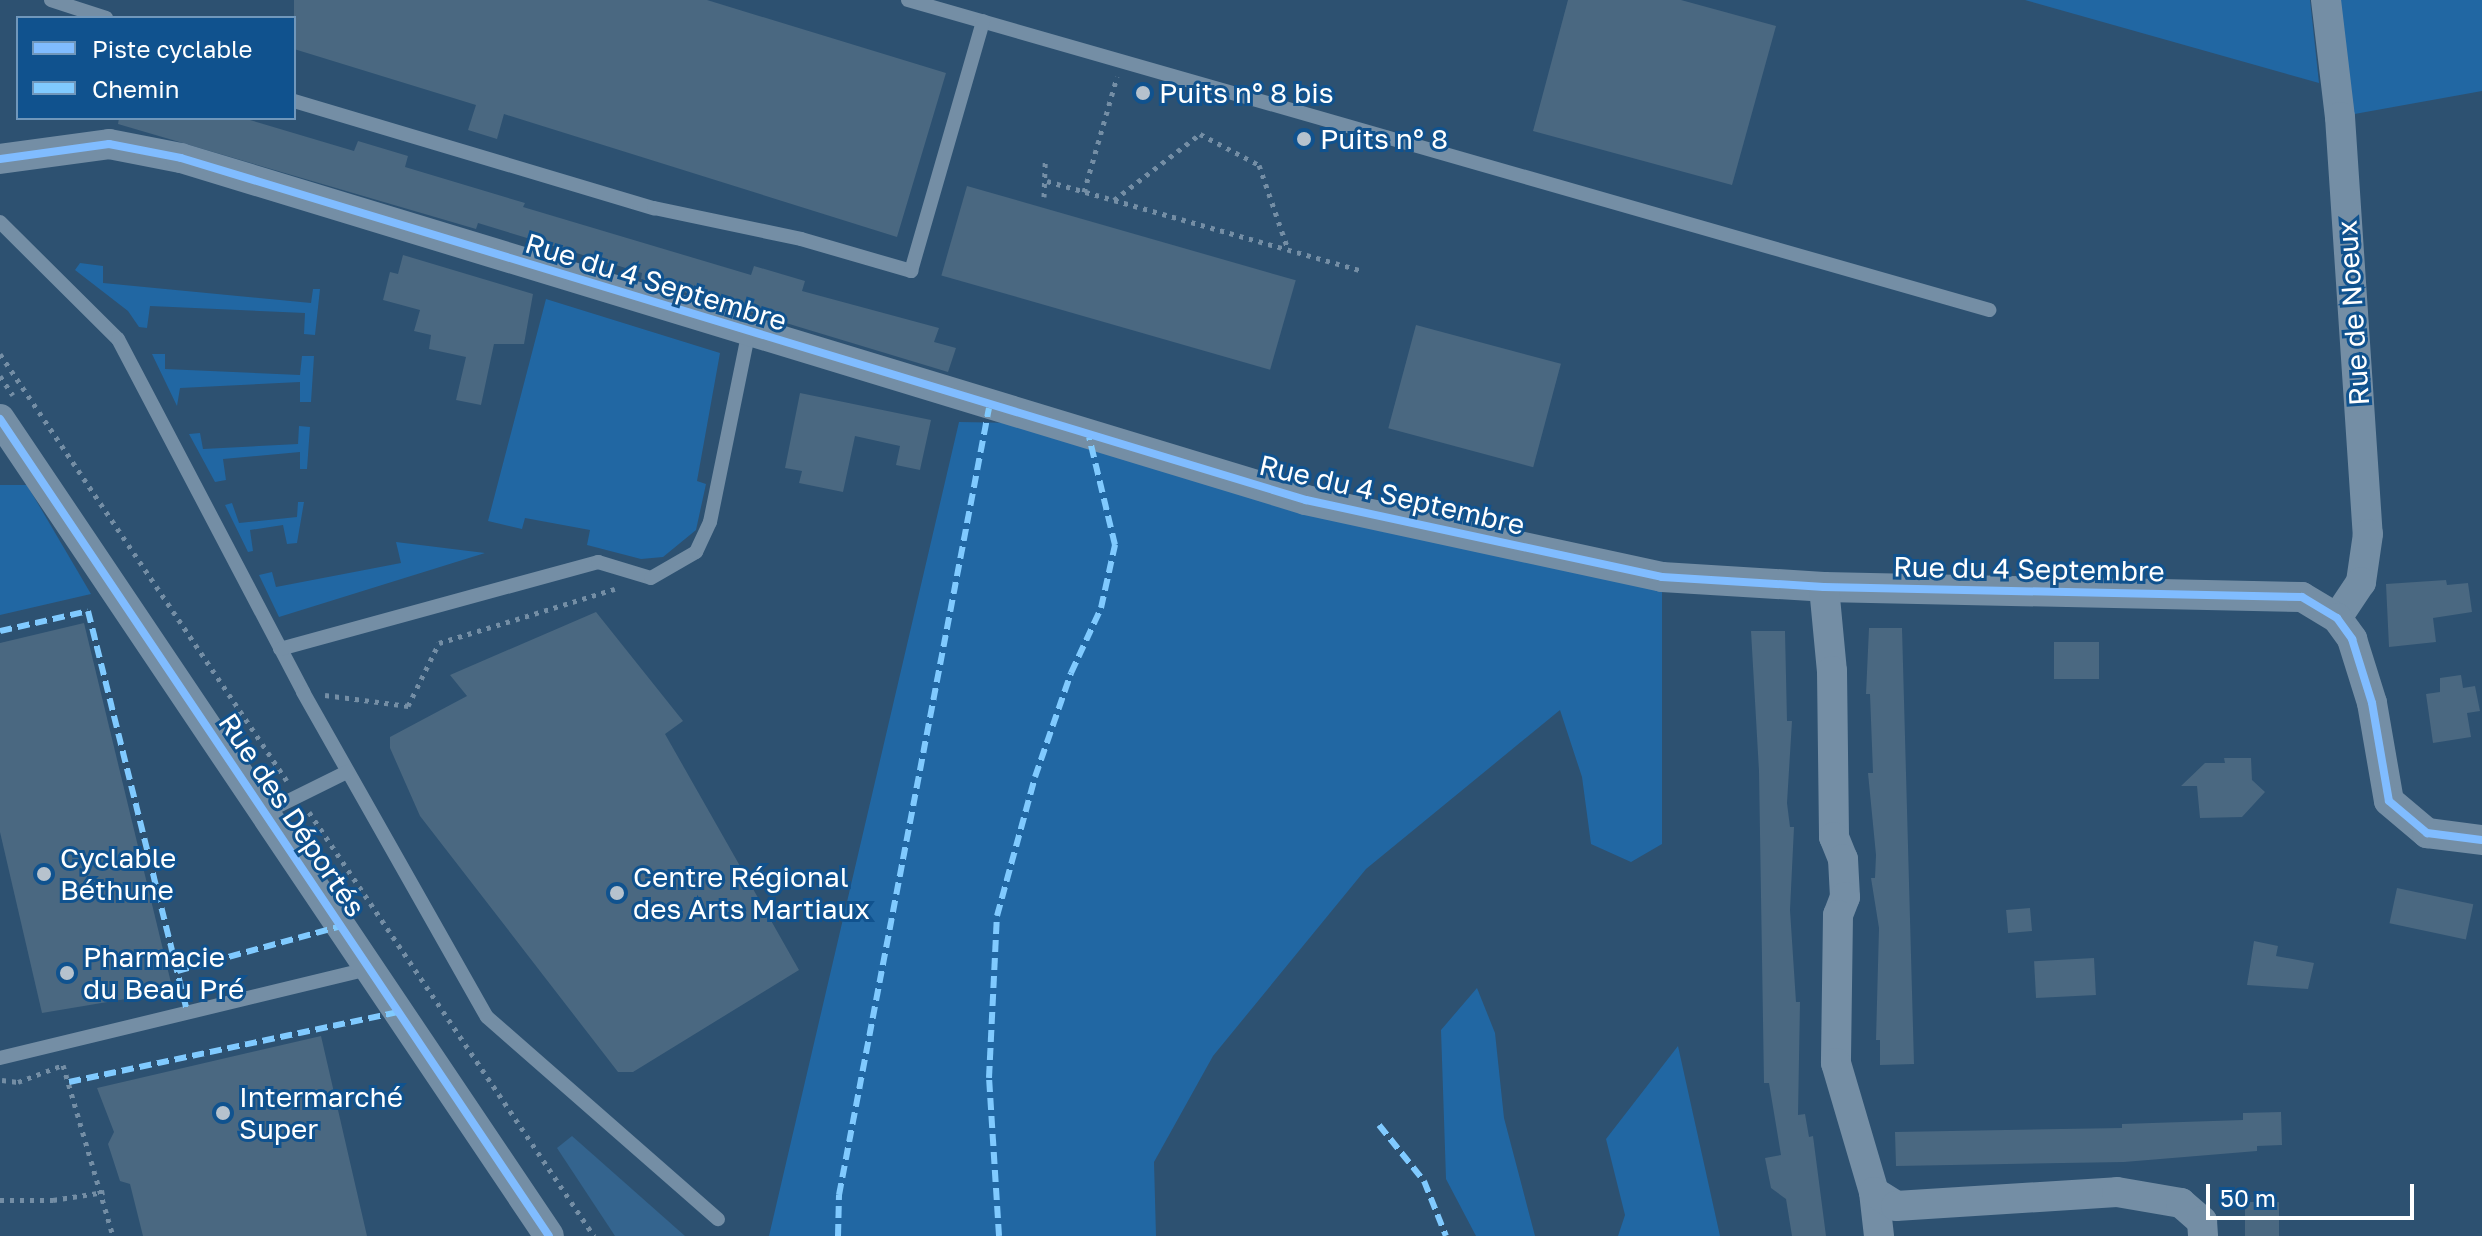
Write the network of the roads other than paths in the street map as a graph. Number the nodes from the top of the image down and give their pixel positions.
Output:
1 (51, 0) edge
2 (908, 0) edge
3 (2326, 0) edge
4 (100, 16) edge
5 (983, 21) junction
6 (296, 102) edge
7 (0, 159) edge
8 (0, 222) edge
9 (1989, 310) dead end
10 (749, 331) junction
11 (0, 419) edge
12 (1824, 587) junction
13 (2337, 618) junction
14 (280, 649) junction
15 (347, 772) junction
16 (264, 813) junction
17 (2482, 840) edge
18 (369, 969) junction
19 (0, 1058) edge
20 (1874, 1192) junction
21 (718, 1219) dead end
22 (544, 1233) edge
23 (1879, 1236) edge
24 (2203, 1236) edge

1 - 4 lane
2 - 5 lane
3 - 13 street, Rue de Noeux
5 - 6 lane
5 - 9 lane
7 - 10 street, Rue du 4 Septembre
8 - 14 lane
10 - 12 street, Rue du 4 Septembre
10 - 14 lane
11 - 16 street, Rue des Déportés
12 - 13 street, Rue du 4 Septembre
12 - 20 street
13 - 17 street
14 - 15 lane
15 - 16 lane
15 - 21 lane
16 - 18 street, Rue des Déportés
18 - 19 lane
18 - 22 street, Rue des Déportés
20 - 23 street
20 - 24 street

